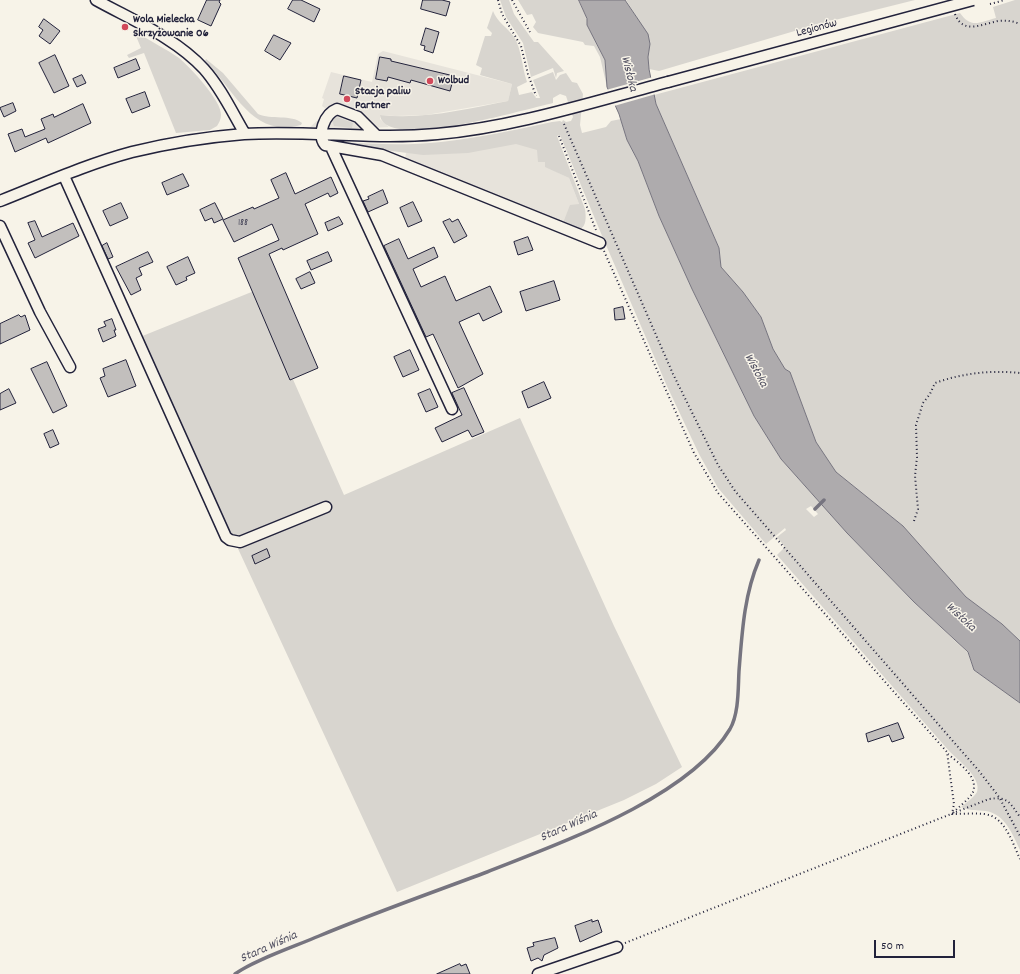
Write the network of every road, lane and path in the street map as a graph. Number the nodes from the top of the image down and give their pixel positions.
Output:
1 (96, 0) edge
2 (498, 0) edge
3 (512, 0) edge
4 (973, 0) edge
5 (1005, 0) edge
6 (990, 4) dead end
7 (954, 12) dead end
8 (1020, 24) edge
9 (530, 32) dead end
10 (536, 96) dead end
11 (564, 124) dead end
12 (245, 134) junction
13 (321, 135) junction
14 (377, 136) junction
15 (559, 136) dead end
16 (331, 147) junction
17 (64, 176) junction
18 (0, 201) edge
19 (0, 226) edge
20 (600, 243) junction
21 (70, 367) dead end
22 (1020, 373) edge
23 (452, 409) dead end
24 (326, 507) dead end
25 (914, 521) dead end
26 (946, 752) junction
27 (999, 798) junction
28 (952, 814) junction
29 (1020, 817) edge
30 (1020, 836) edge
31 (1020, 859) edge
32 (617, 947) joint
33 (538, 974) edge

1 - 12 street
2 - 10 path
3 - 9 path
4 - 14 street, Legionów, bridge
5 - 6 path
7 - 8 path
11 - 27 path
12 - 13 street, Legionów
12 - 17 street, Legionów
13 - 14 street, Legionów
13 - 14 street
13 - 16 street
15 - 20 path
16 - 20 street
16 - 23 street
17 - 18 street, Legionów
17 - 24 street
19 - 21 street
20 - 26 path
22 - 25 path
26 - 28 path
26 - 28 path
27 - 28 path
27 - 29 path
27 - 30 path
28 - 31 path
28 - 32 path
32 - 33 street

